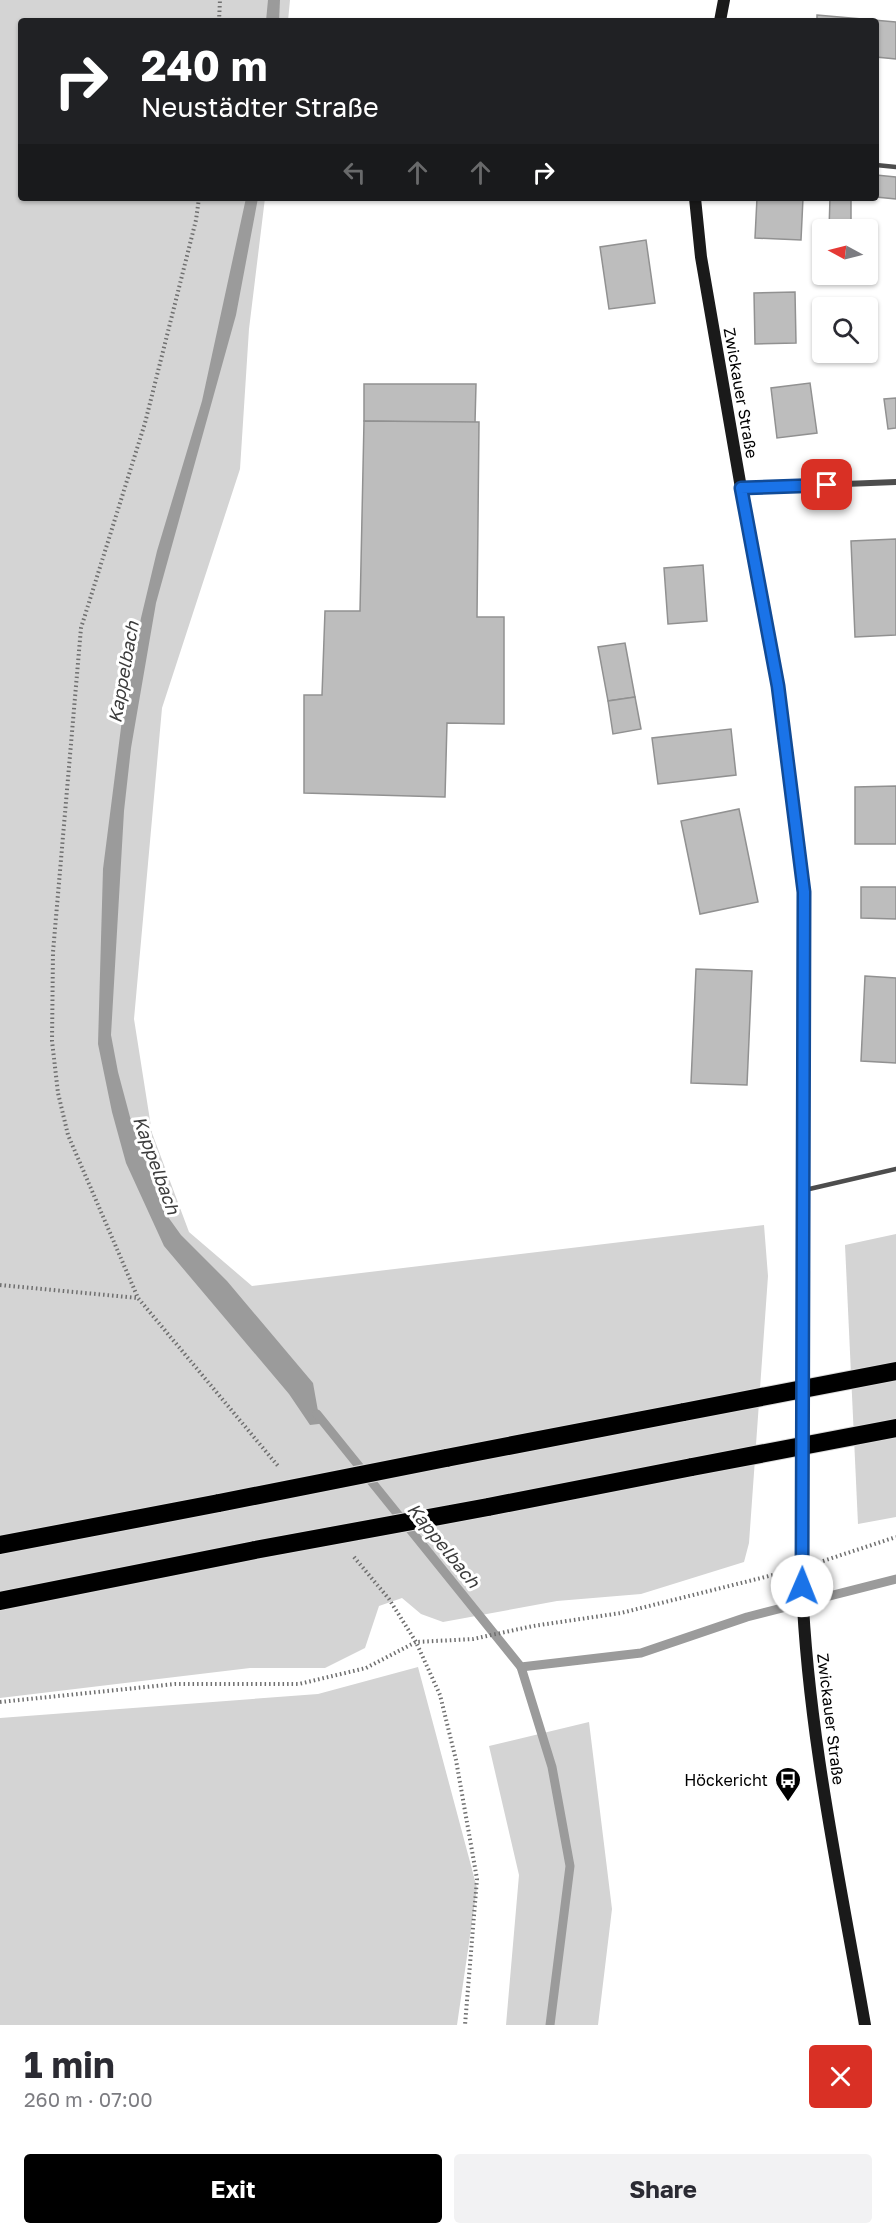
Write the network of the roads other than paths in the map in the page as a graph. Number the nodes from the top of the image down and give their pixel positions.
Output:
1 (724, 0) edge
2 (721, 18) edge
3 (879, 165) edge
4 (896, 167) edge
5 (695, 201) edge
6 (896, 482) edge
7 (741, 488) junction
8 (896, 1169) edge
9 (805, 1190) junction
10 (896, 1371) edge
11 (896, 1428) edge
12 (0, 1545) edge
13 (0, 1601) edge
14 (865, 2025) edge

1 - 2 main road
3 - 4 lane
5 - 7 main road, Zwickauer Straße
6 - 7 street
7 - 9 main road, Zwickauer Straße
8 - 9 lane
9 - 14 main road, Zwickauer Straße
10 - 12 highway, bridge
11 - 13 highway, bridge

